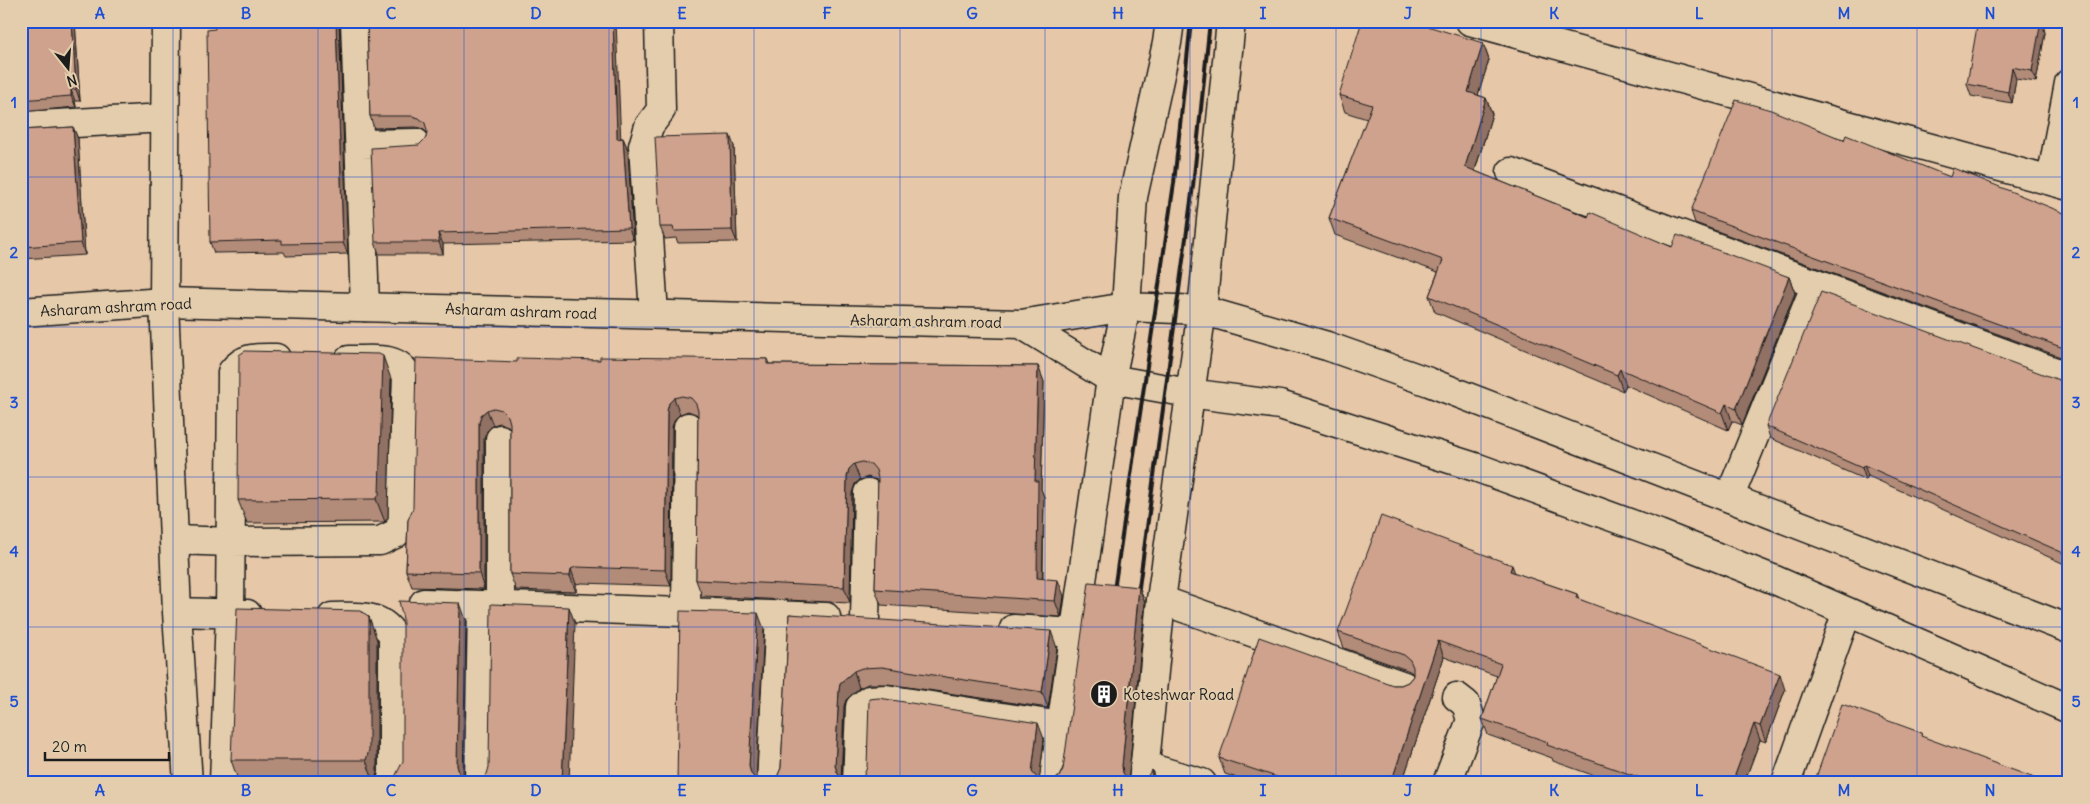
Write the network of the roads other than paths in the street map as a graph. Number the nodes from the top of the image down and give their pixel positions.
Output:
1 (166, 21) edge
2 (355, 21) edge
3 (659, 21) edge
4 (1170, 21) edge
5 (1231, 21) edge
6 (1470, 21) edge
7 (2069, 83) edge
8 (165, 118) junction
9 (21, 126) edge
10 (360, 144) junction
11 (416, 144) edge
12 (1511, 172) dead end
13 (2060, 183) edge
14 (1816, 284) junction
15 (164, 302) junction
16 (365, 306) junction
17 (1126, 307) junction
18 (1202, 310) junction
19 (21, 312) edge
20 (654, 314) junction
21 (1021, 324) junction
22 (299, 359) edge
23 (327, 360) edge
24 (2069, 377) edge
25 (1111, 380) junction
26 (1189, 393) junction
27 (688, 427) dead end
28 (500, 439) dead end
29 (868, 493) dead end
30 (1730, 496) junction
31 (175, 540) junction
32 (231, 542) junction
33 (1161, 600) junction
34 (407, 602) edge
35 (491, 605) junction
36 (177, 612) junction
37 (686, 612) junction
38 (1847, 612) junction
39 (230, 614) junction
40 (780, 614) junction
41 (268, 615) edge
42 (306, 616) edge
43 (865, 619) junction
44 (895, 621) edge
45 (992, 628) edge
46 (2069, 629) edge
47 (1074, 633) junction
48 (1404, 686) edge
49 (1457, 697) dead end
50 (2069, 709) edge
51 (1061, 726) junction
52 (1143, 774) edge
53 (188, 783) edge
54 (224, 783) edge
55 (390, 783) edge
56 (479, 783) edge
57 (771, 783) edge
58 (857, 783) edge
59 (1052, 783) edge
60 (1202, 783) edge
61 (1447, 783) edge
62 (1786, 783) edge

1 - 8 street
2 - 10 street
3 - 20 street
4 - 17 street
5 - 18 street
6 - 13 street
7 - 13 street
8 - 9 street
8 - 15 street
10 - 11 street
10 - 16 street
12 - 14 street
14 - 24 street
14 - 30 street
15 - 16 street, Asharam ashram road
15 - 19 street, Asharam ashram road
15 - 31 street
16 - 20 street, Asharam ashram road
17 - 18 street, Asharam ashram road
17 - 21 street, Asharam ashram road
17 - 25 street
18 - 26 street
18 - 30 street, Asharam ashram road
20 - 21 street, Asharam ashram road
21 - 25 street
22 - 32 street
23 - 32 street
25 - 26 street
25 - 47 street
26 - 33 street
26 - 38 street
27 - 37 street
28 - 35 street
29 - 43 street
30 - 46 street, Asharam ashram road
31 - 32 street
31 - 36 street
32 - 39 street
33 - 48 street
33 - 52 street
34 - 35 street
35 - 37 street
35 - 56 street
36 - 39 street
36 - 53 street
37 - 40 street
38 - 50 street
38 - 62 street
39 - 41 street
39 - 54 street
40 - 43 street
40 - 57 street
42 - 55 street
43 - 44 street
45 - 47 street
47 - 51 street
49 - 61 street
51 - 58 street
51 - 59 street
52 - 60 street

